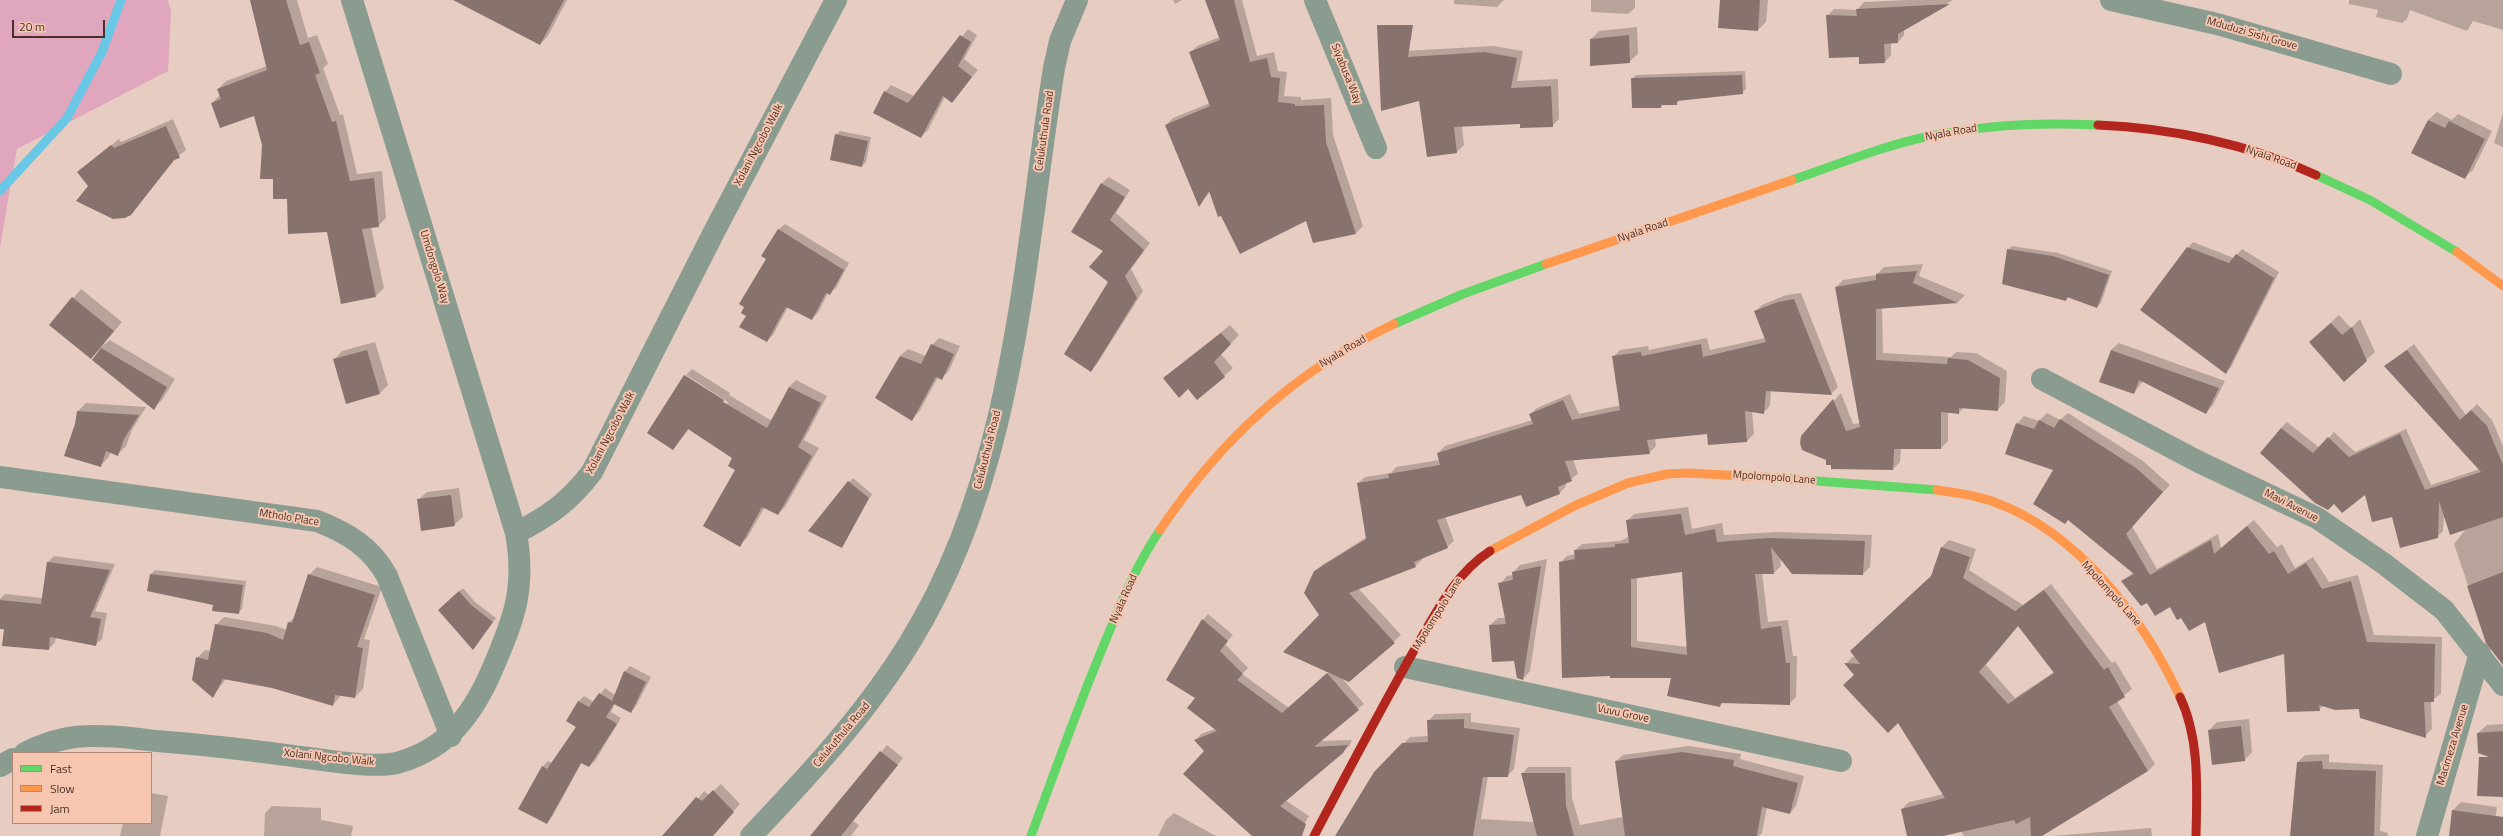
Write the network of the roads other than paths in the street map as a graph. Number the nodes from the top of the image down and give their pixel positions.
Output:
1 (352, 0) edge
2 (836, 0) edge
3 (1077, 0) edge
4 (1315, 0) edge
5 (2111, 0) edge
6 (2391, 74) dead end
7 (1376, 148) dead end
8 (2503, 286) edge
9 (2042, 379) dead end
10 (0, 477) edge
11 (516, 533) junction
12 (2480, 654) junction
13 (1405, 667) junction
14 (2503, 684) edge
15 (451, 736) junction
16 (27, 752) edge
17 (12, 760) edge
18 (1841, 762) dead end
19 (0, 766) edge
20 (751, 836) edge
21 (1031, 836) edge
22 (1314, 836) edge
23 (2196, 836) edge
24 (2427, 836) edge

1 - 11 street, Umdongolo Way
2 - 11 street, Xolani Ngcobo Walk
3 - 20 street, Celukuthula Road
4 - 7 street, Siyabusa Way
5 - 6 street, Mduduzi Sishi Grove
8 - 21 street, Nyala Road
9 - 12 street, Mavi Avenue
10 - 15 street, Mtholo Place
11 - 15 street, Xolani Ngcobo Walk
12 - 14 street, Mavi Avenue
12 - 24 street, Macimeza Avenue
13 - 18 street, Vuvu Grove
13 - 22 street, Mpolompolo Lane
13 - 23 street, Mpolompolo Lane
15 - 16 street, Xolani Ngcobo Walk
17 - 19 street

